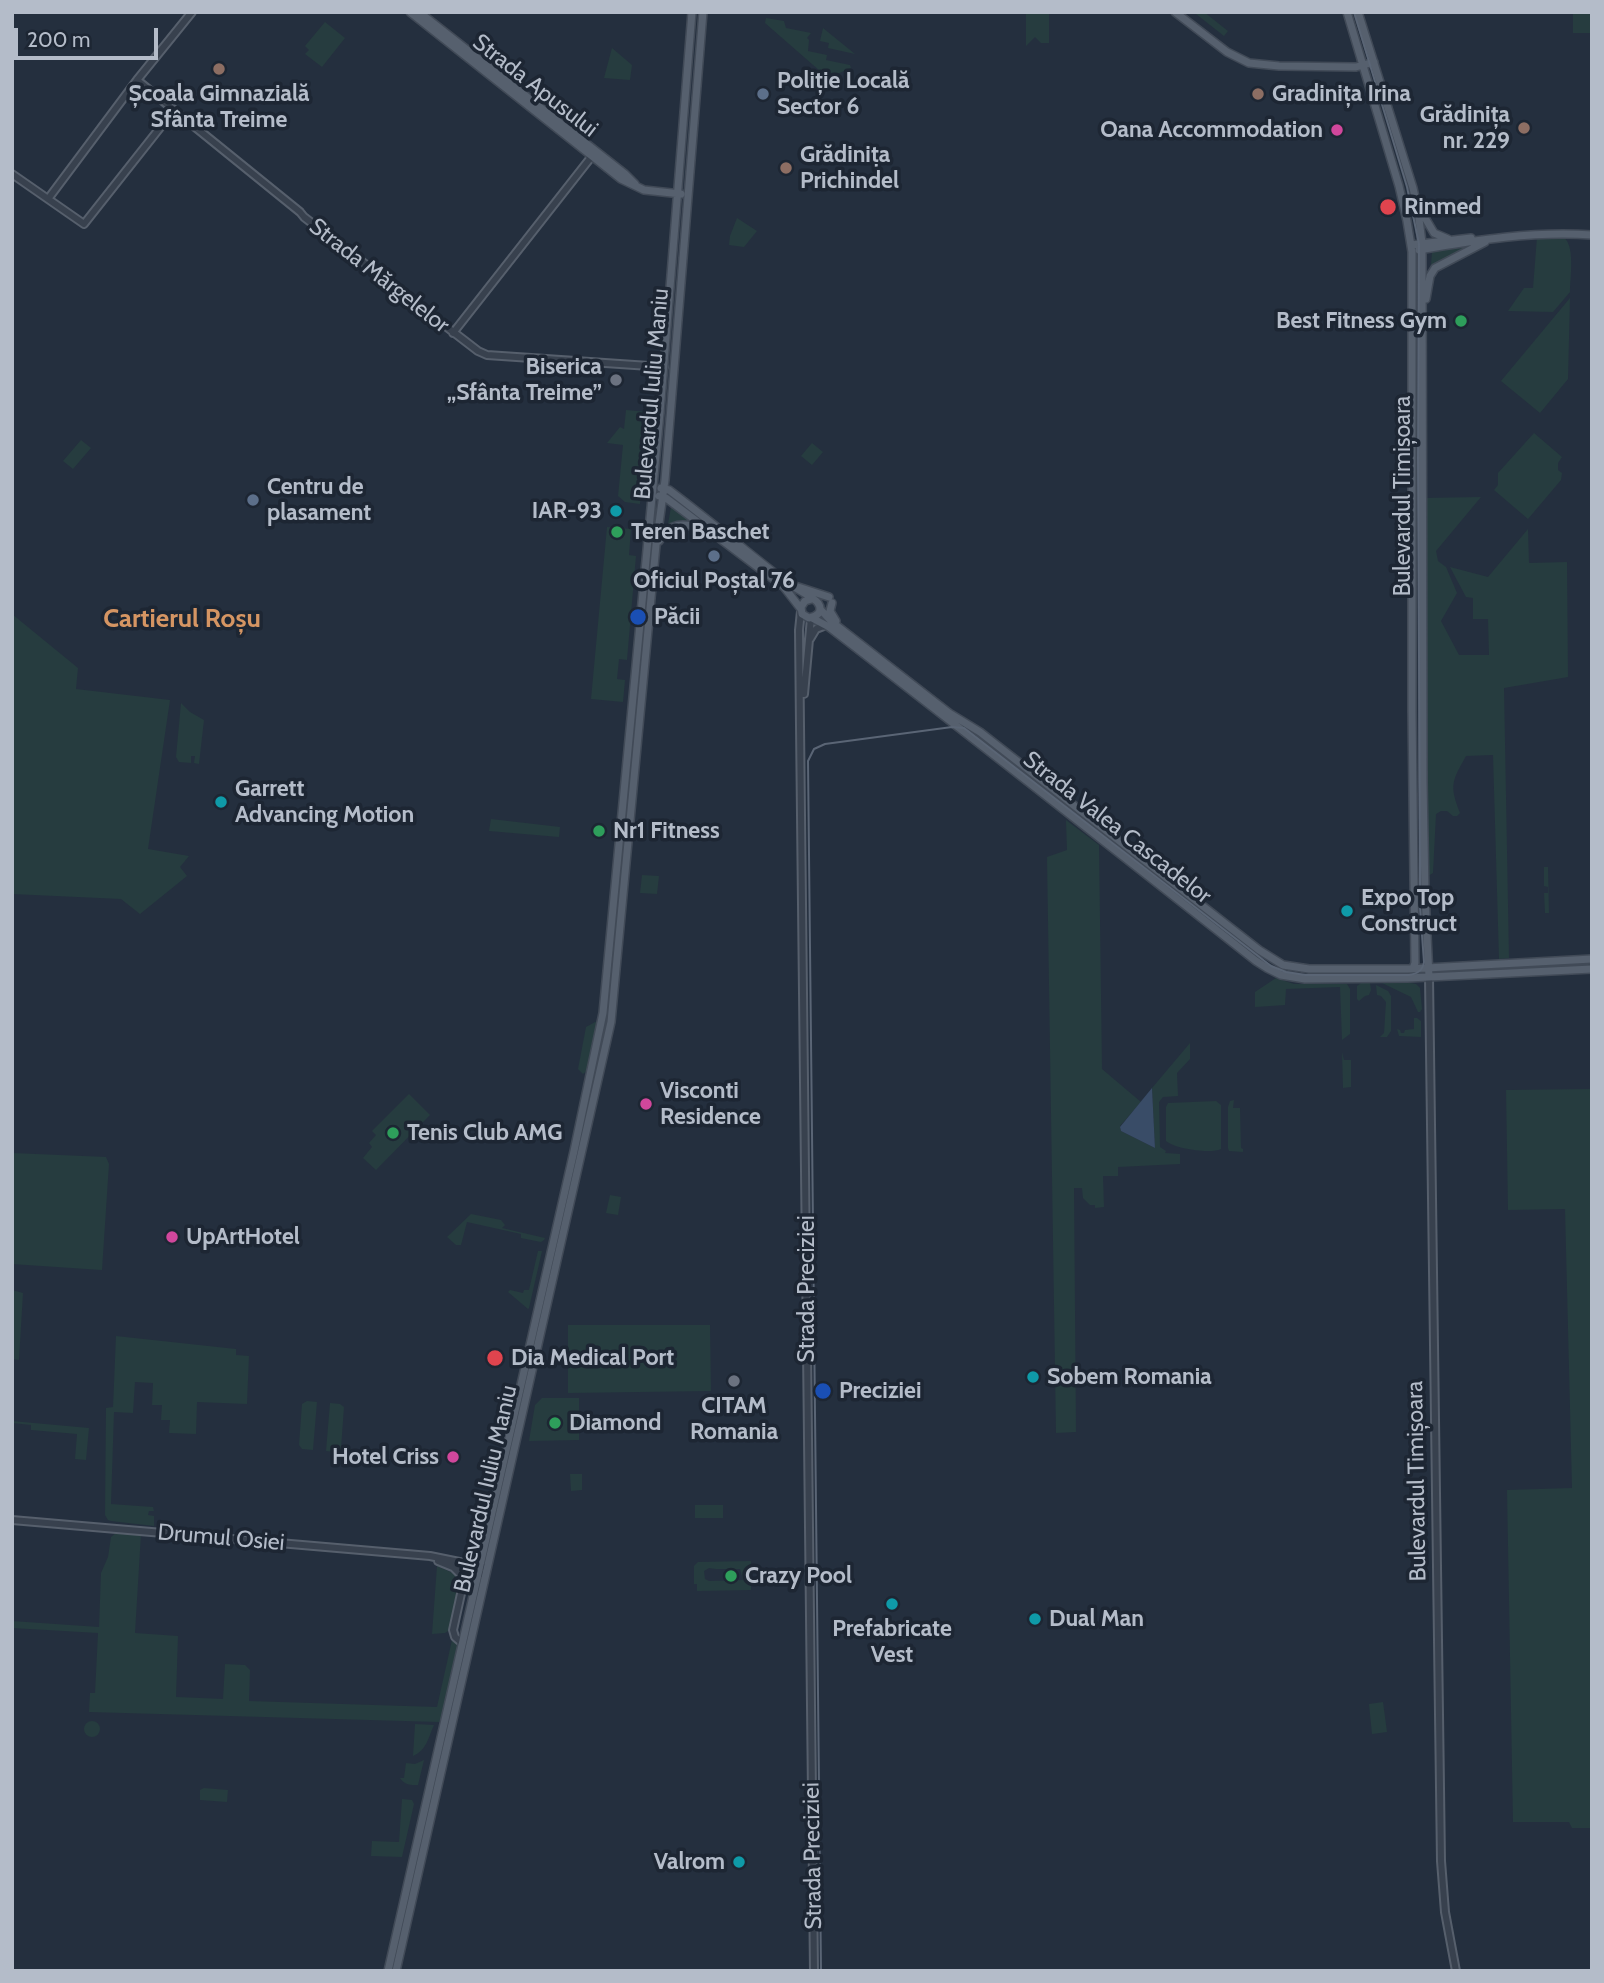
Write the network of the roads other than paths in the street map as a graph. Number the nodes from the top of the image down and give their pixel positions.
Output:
1 (192, 12) edge
2 (410, 12) edge
3 (419, 12) edge
4 (692, 12) edge
5 (703, 12) edge
6 (1175, 12) edge
7 (1347, 12) edge
8 (1358, 12) edge
9 (473, 58) junction
10 (1374, 62) junction
11 (1362, 66) junction
12 (137, 80) junction
13 (174, 110) junction
14 (594, 153) junction
15 (12, 174) edge
16 (678, 194) junction
17 (689, 194) junction
18 (48, 199) junction
19 (1416, 200) junction
20 (1592, 235) edge
21 (1493, 238) junction
22 (1448, 240) junction
23 (1422, 247) junction
24 (1411, 248) junction
25 (1412, 289) junction
26 (1423, 289) junction
27 (1423, 324) junction
28 (453, 332) junction
29 (664, 367) junction
30 (652, 491) junction
31 (663, 492) junction
32 (707, 528) junction
33 (656, 545) junction
34 (788, 583) junction
35 (812, 599) junction
36 (1422, 604) junction
37 (1412, 605) junction
38 (820, 609) junction
39 (801, 610) junction
40 (812, 618) junction
41 (826, 625) junction
42 (845, 632) junction
43 (808, 644) junction
44 (802, 702) junction
45 (1167, 878) junction
46 (1161, 886) junction
47 (1211, 913) junction
48 (1205, 921) junction
49 (1592, 959) edge
50 (1415, 966) junction
51 (1429, 968) junction
52 (1306, 969) junction
53 (1592, 969) edge
54 (1425, 977) junction
55 (1305, 979) junction
56 (593, 1082) junction
57 (12, 1520) edge
58 (430, 1556) junction
59 (453, 1567) junction
60 (483, 1571) junction
61 (462, 1643) junction
62 (433, 1791) junction
63 (403, 1907) junction
64 (407, 1922) junction
65 (388, 1971) edge
66 (396, 1971) edge
67 (814, 1971) edge
68 (1456, 1971) edge

1 - 12 street
2 - 9 main road, Strada Apusului
3 - 9 main road, Strada Apusului
4 - 16 main road, Bulevardul Iuliu Maniu
5 - 17 main road, Bulevardul Iuliu Maniu
6 - 11 main road
7 - 11 main road, Bulevardul Timișoara
8 - 10 main road, Bulevardul Timișoara
9 - 14 main road, Strada Apusului
10 - 11 main road
10 - 19 main road, Bulevardul Timișoara
11 - 24 main road, Bulevardul Timișoara
12 - 13 street, Strada Mărgelelor
12 - 18 street
13 - 18 street
13 - 28 street, Strada Mărgelelor
14 - 16 main road, Strada Apusului
14 - 28 street
15 - 18 street
16 - 17 main road, Strada Apusului
16 - 29 main road, Bulevardul Iuliu Maniu
17 - 31 main road, Bulevardul Iuliu Maniu
19 - 22 main road
19 - 23 main road, Bulevardul Timișoara
20 - 21 main road
21 - 22 main road
21 - 23 main road
21 - 27 main road
22 - 23 main road
23 - 24 main road
23 - 26 main road, Bulevardul Timișoara
24 - 25 main road, Bulevardul Timișoara
25 - 26 main road
25 - 37 main road, Bulevardul Timișoara
26 - 27 main road, Bulevardul Timișoara
27 - 36 main road, Bulevardul Timișoara
28 - 29 street, Strada Mărgelelor
29 - 30 main road, Bulevardul Iuliu Maniu
30 - 31 main road
30 - 56 main road, Bulevardul Iuliu Maniu
31 - 32 main road
31 - 33 main road, Bulevardul Iuliu Maniu
31 - 34 main road
32 - 33 main road
32 - 39 main road
33 - 56 main road, Bulevardul Iuliu Maniu
34 - 35 main road
34 - 42 main road
35 - 38 main road
35 - 39 main road
36 - 37 main road
36 - 51 main road, Bulevardul Timișoara
37 - 50 main road, Bulevardul Timișoara
38 - 40 main road
38 - 42 main road, Strada Valea Cascadelor
39 - 40 main road
39 - 44 street, Strada Preciziei
40 - 41 main road, Strada Valea Cascadelor
40 - 43 street, Strada Preciziei
41 - 43 street
41 - 46 main road, Strada Valea Cascadelor
42 - 45 main road, Strada Valea Cascadelor
43 - 44 street, Strada Preciziei
44 - 67 street, Strada Preciziei
45 - 46 main road
45 - 47 main road, Strada Valea Cascadelor
46 - 48 main road, Strada Valea Cascadelor
47 - 48 main road
47 - 52 main road, Strada Valea Cascadelor
48 - 55 main road, Strada Valea Cascadelor
49 - 51 main road, Strada Valea Cascadelor
50 - 51 main road, Strada Valea Cascadelor
50 - 52 main road, Strada Valea Cascadelor
50 - 54 main road
51 - 54 main road, Bulevardul Timișoara
52 - 55 main road
53 - 54 main road, Strada Valea Cascadelor
54 - 55 main road, Strada Valea Cascadelor
54 - 68 street, Bulevardul Timișoara
56 - 60 main road, Bulevardul Iuliu Maniu
57 - 58 street, Drumul Osiei
58 - 59 street, Drumul Osiei
58 - 60 street, Drumul Osiei
59 - 60 street, Drumul Osiei
59 - 61 street
60 - 61 main road, Bulevardul Iuliu Maniu
60 - 62 main road, Bulevardul Iuliu Maniu
61 - 62 main road, Bulevardul Iuliu Maniu
62 - 63 main road, Bulevardul Iuliu Maniu
62 - 64 main road, Bulevardul Iuliu Maniu
63 - 64 main road
63 - 65 main road, Bulevardul Iuliu Maniu
64 - 66 main road, Bulevardul Iuliu Maniu

